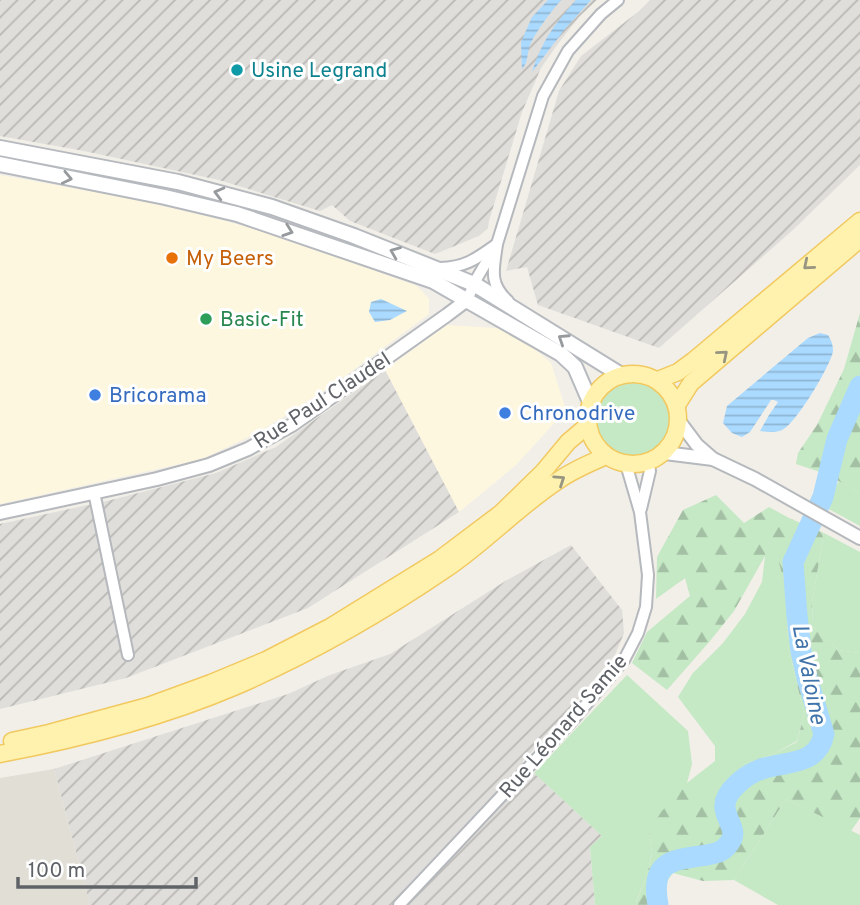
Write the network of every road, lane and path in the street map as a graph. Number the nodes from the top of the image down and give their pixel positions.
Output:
1 (618, 0) edge
2 (0, 148) edge
3 (0, 164) edge
4 (860, 221) edge
5 (860, 239) edge
6 (497, 244) junction
7 (494, 267) junction
8 (437, 268) junction
9 (478, 286) junction
10 (467, 300) junction
11 (522, 312) junction
12 (621, 375) junction
13 (658, 380) junction
14 (590, 404) junction
15 (678, 413) junction
16 (588, 425) junction
17 (665, 453) junction
18 (606, 456) junction
19 (713, 459) junction
20 (648, 463) junction
21 (626, 464) junction
22 (94, 492) junction
23 (640, 512) junction
24 (0, 513) edge
25 (860, 538) edge
26 (128, 655) dead end
27 (0, 744) edge
28 (0, 754) edge
29 (399, 905) edge

1 - 6 street
8 -> 2 main road
3 -> 10 main road
4 -> 13 main road
15 -> 5 main road
6 - 7 street
6 - 8 street
6 - 9 street
7 - 9 street
7 - 11 street
8 - 9 main road
9 - 10 street
9 - 11 main road
10 - 14 main road
10 - 22 street, Rue Paul Claudel
12 -> 11 main road
12 - 13 main road
12 - 14 main road
13 - 15 main road
14 - 16 main road
15 - 17 main road
15 - 19 street
16 - 18 main road
16 - 27 main road
17 - 19 street
17 - 20 main road
18 - 21 main road
28 -> 18 main road
19 - 25 street
20 - 21 main road
20 - 23 street
21 - 23 street
22 - 24 street, Rue Paul Claudel
22 - 26 street
23 - 29 street, Rue Léonard Samie

